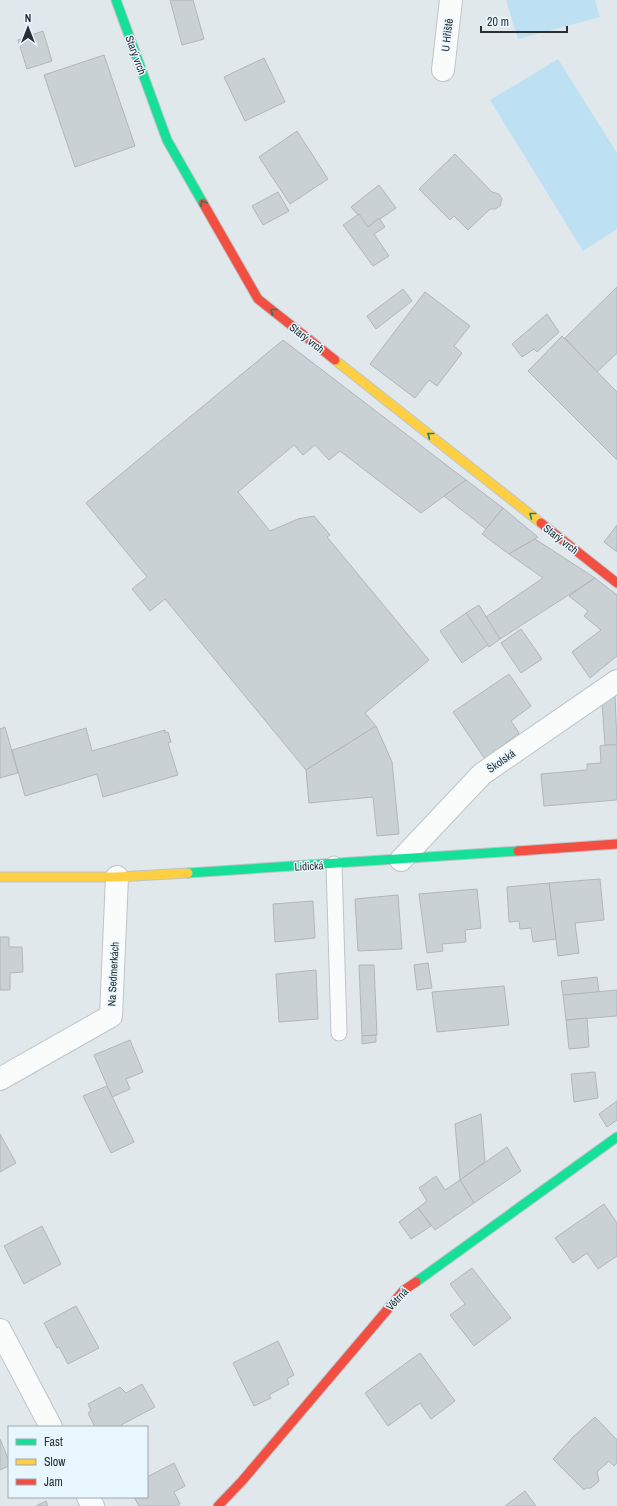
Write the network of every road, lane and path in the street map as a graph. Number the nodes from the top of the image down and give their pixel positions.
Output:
1 (116, 0) edge
2 (451, 0) edge
3 (443, 70) dead end
4 (617, 583) edge
5 (617, 681) edge
6 (617, 844) edge
7 (401, 860) junction
8 (334, 864) junction
9 (0, 877) edge
10 (117, 877) junction
11 (339, 1033) dead end
12 (0, 1079) edge
13 (617, 1137) edge
14 (0, 1330) edge
15 (50, 1426) edge
16 (218, 1506) edge

4 -> 1 street, Starý vrch
2 - 3 street, U Hřiště
5 - 7 street, Školská
6 - 7 street, Lidická
7 - 8 street, Lidická
8 - 10 street, Lidická
8 - 11 lane
9 - 10 street, Lidická
10 - 12 street, Na Sedmerkách
13 - 16 street, Větrná
14 - 15 street

